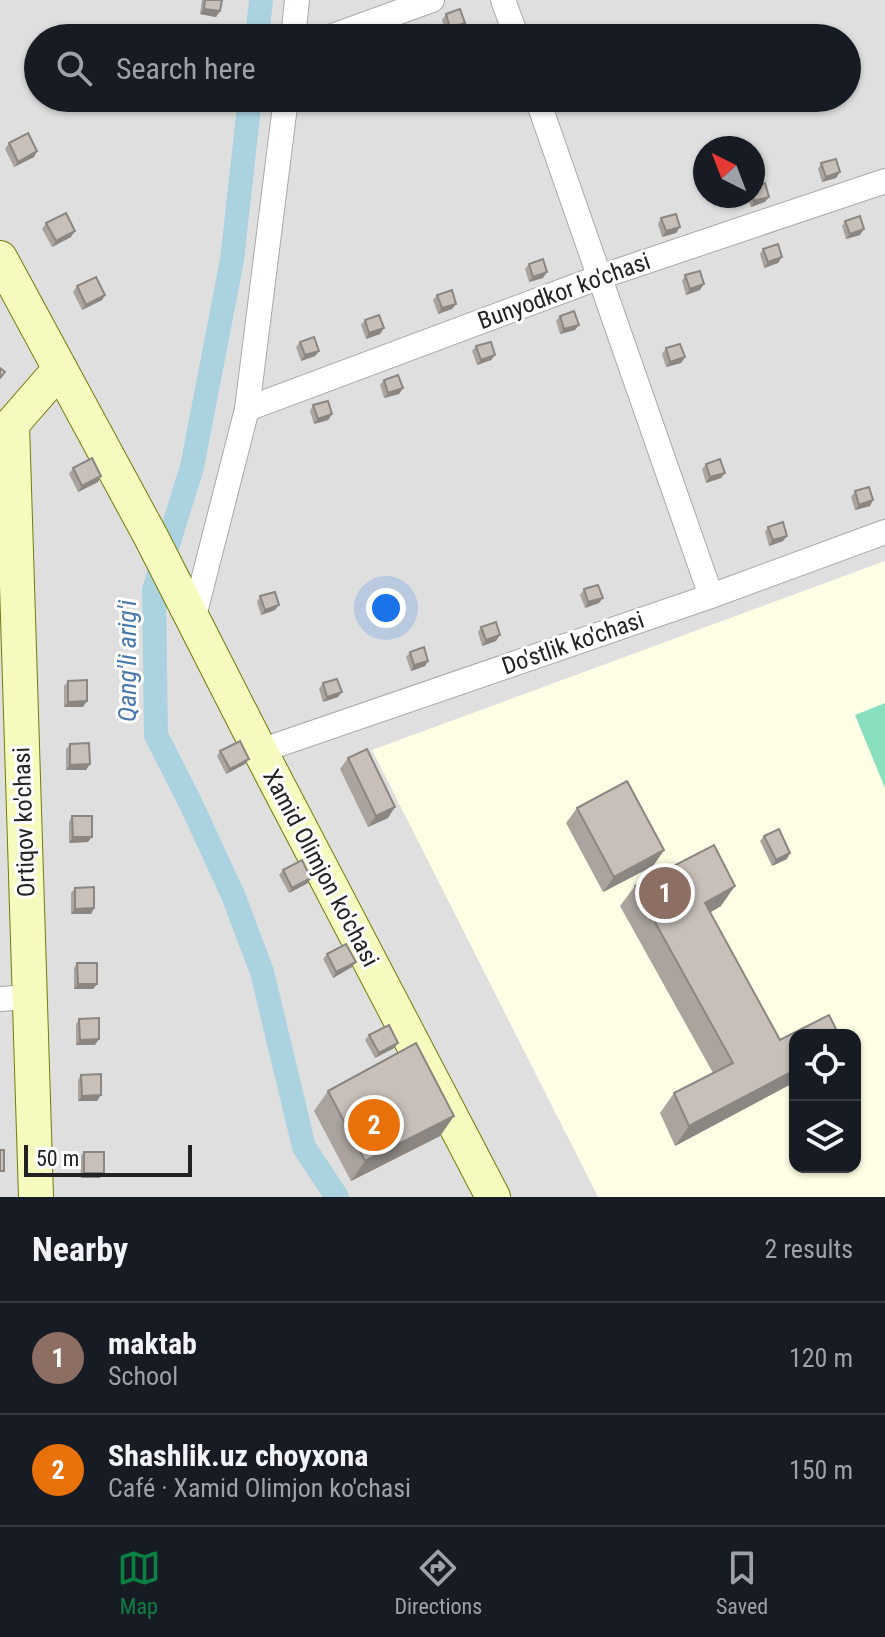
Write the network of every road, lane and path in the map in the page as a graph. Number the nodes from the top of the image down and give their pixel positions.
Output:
1 (297, 0) edge
2 (432, 0) edge
3 (503, 0) edge
4 (294, 24) edge
5 (366, 24) edge
6 (512, 24) edge
7 (284, 112) edge
8 (542, 112) edge
9 (885, 181) edge
10 (0, 258) edge
11 (600, 277) junction
12 (60, 369) junction
13 (247, 409) junction
14 (885, 532) edge
15 (711, 596) junction
16 (193, 620) junction
17 (260, 751) junction
18 (15, 998) edge
19 (36, 1197) edge
20 (493, 1197) edge

1 - 4 street
2 - 5 street
3 - 6 street
7 - 13 street
8 - 11 street
9 - 11 street, Bunyodkor ko'chasi
10 - 12 main road
11 - 13 street, Bunyodkor ko'chasi
11 - 15 street
12 - 16 main road, Xamid Olimjon ko'chasi
12 - 18 main road, Ortiqov ko'chasi
13 - 16 street
14 - 15 street, Do'stlik ko'chasi
15 - 17 street, Do'stlik ko'chasi
16 - 17 main road, Xamid Olimjon ko'chasi
17 - 20 main road, Xamid Olimjon ko'chasi
18 - 19 main road, Ortiqov ko'chasi

